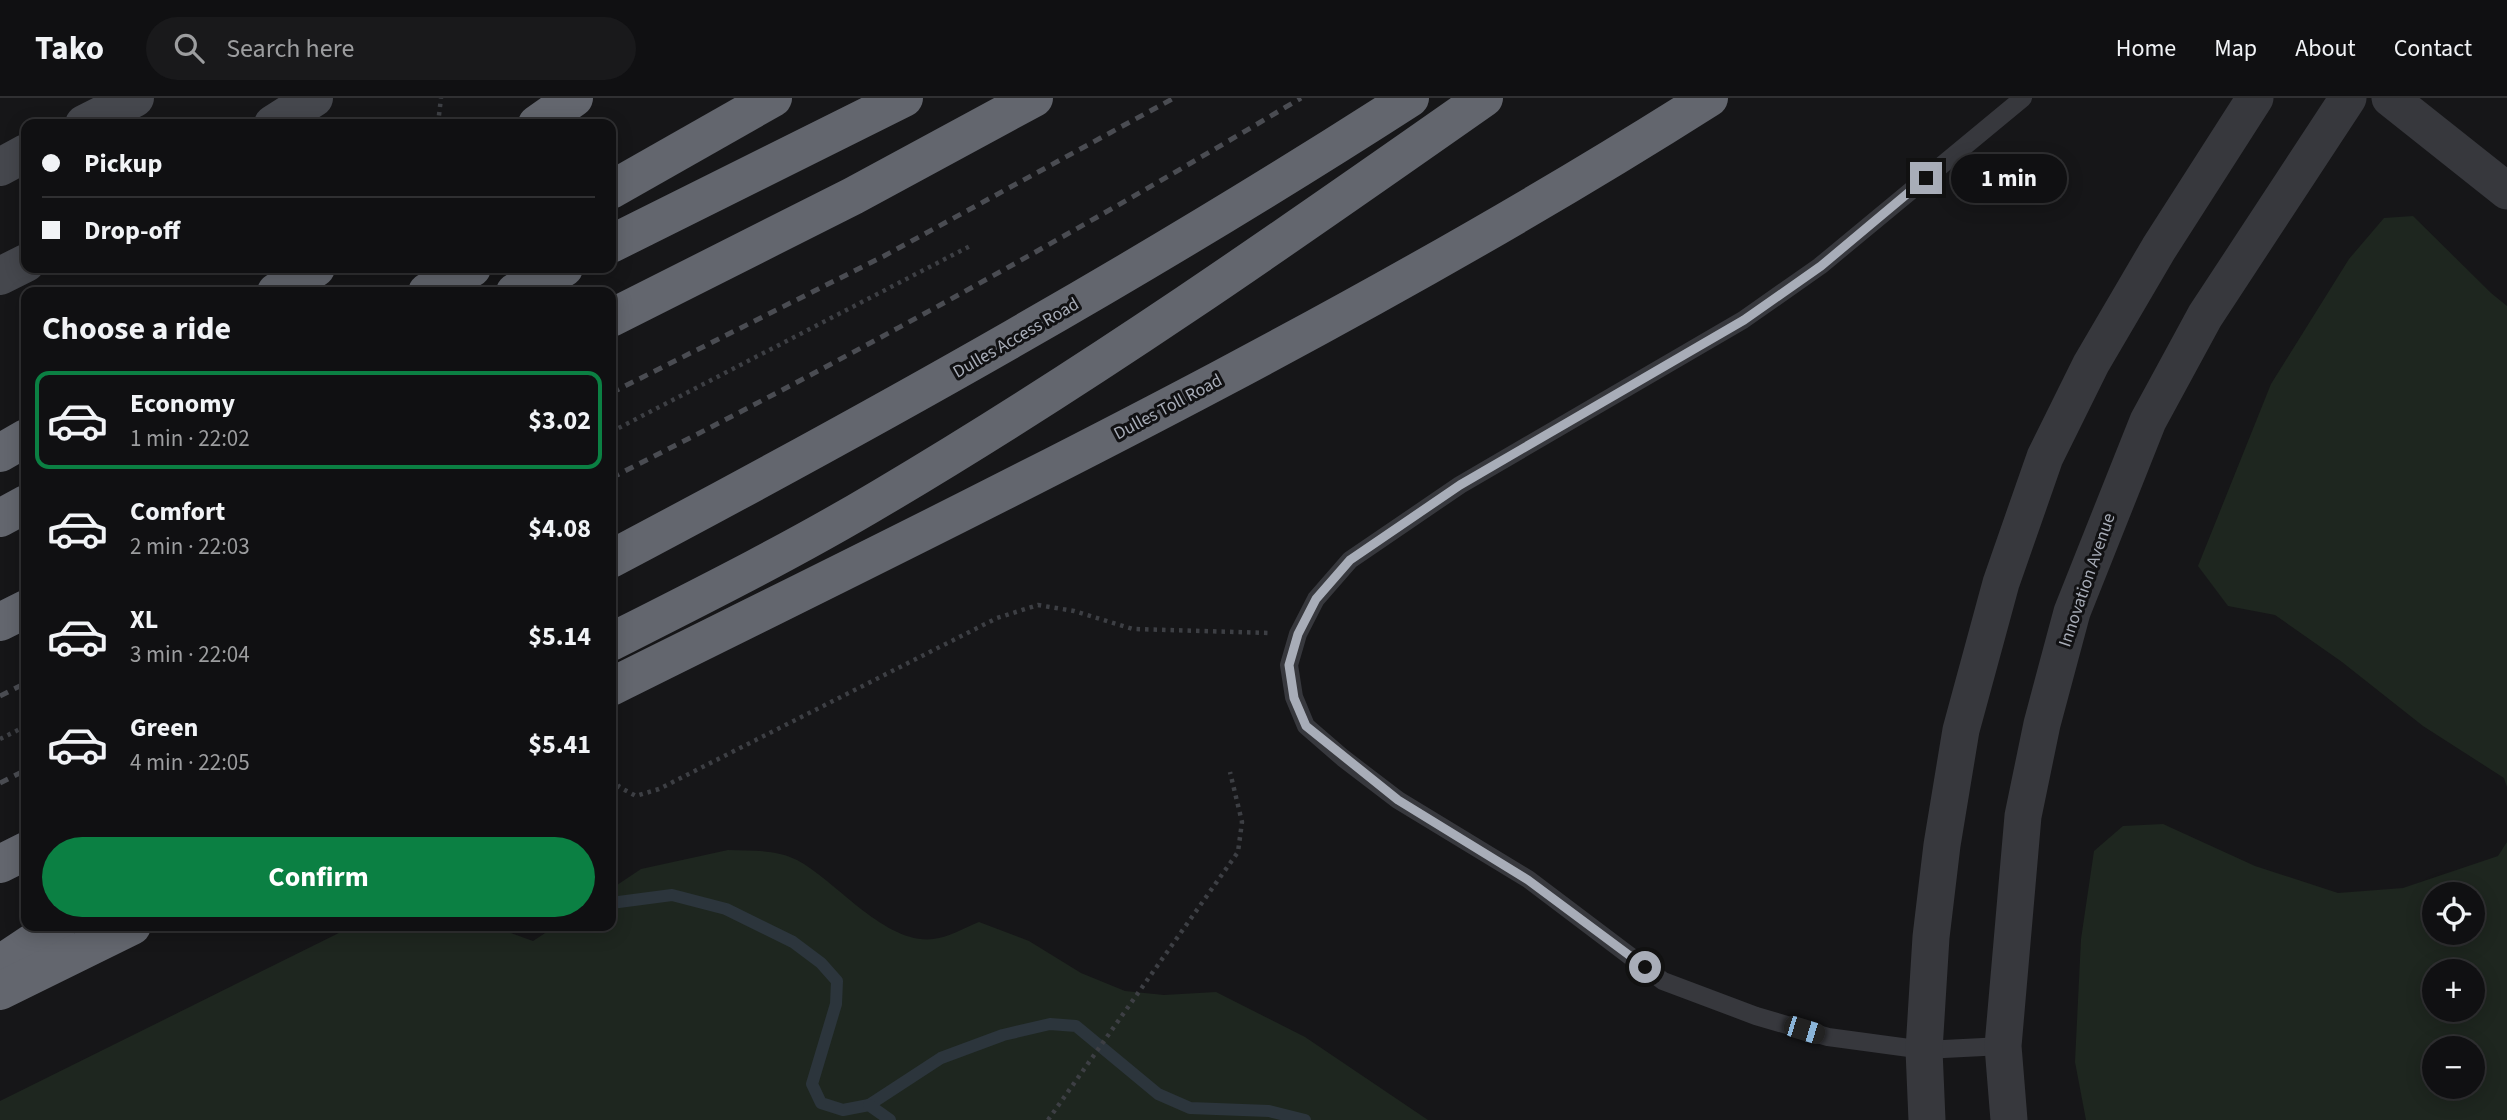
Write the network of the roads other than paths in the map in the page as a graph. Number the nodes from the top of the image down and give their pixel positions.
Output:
1 (135, 98) edge
2 (314, 98) edge
3 (575, 98) edge
4 (773, 98) edge
5 (904, 98) edge
6 (1034, 98) edge
7 (1409, 98) edge
8 (1484, 98) edge
9 (1709, 98) edge
10 (2023, 98) edge
11 (2255, 98) edge
12 (2348, 98) edge
13 (2390, 98) edge
14 (94, 119) edge
15 (281, 119) edge
16 (544, 119) edge
17 (21, 156) edge
18 (0, 167) edge
19 (616, 187) edge
20 (2507, 191) edge
21 (616, 242) edge
22 (21, 266) edge
23 (308, 273) edge
24 (463, 273) edge
25 (554, 273) edge
26 (0, 276) edge
27 (284, 287) edge
28 (436, 287) edge
29 (525, 287) edge
30 (616, 315) edge
31 (21, 441) edge
32 (0, 453) edge
33 (21, 507) edge
34 (21, 514) edge
35 (0, 520) edge
36 (616, 556) edge
37 (21, 612) edge
38 (0, 622) edge
39 (616, 639) edge
40 (616, 685) edge
41 (21, 854) edge
42 (0, 864) edge
43 (50, 931) edge
44 (122, 931) edge
45 (0, 964) edge
46 (0, 991) edge
47 (2003, 1046) junction
48 (1924, 1050) junction
49 (1927, 1120) edge
50 (2009, 1120) edge

1 - 14 main road
2 - 15 main road
3 - 16 highway
4 - 19 highway
5 - 21 highway
6 - 30 highway
7 - 36 highway, Dulles Access Road
8 - 39 highway
9 - 40 highway, Dulles Toll Road
10 - 48 lane
11 - 48 street
12 - 47 street, Innovation Avenue
13 - 20 street
17 - 18 main road
22 - 26 main road
23 - 27 highway
24 - 28 highway
25 - 29 highway
31 - 32 highway
33 - 35 highway
34 - 35 highway
37 - 38 highway
41 - 42 highway
43 - 45 highway
44 - 46 highway
47 - 48 lane
47 - 50 street, Innovation Avenue
48 - 49 street

